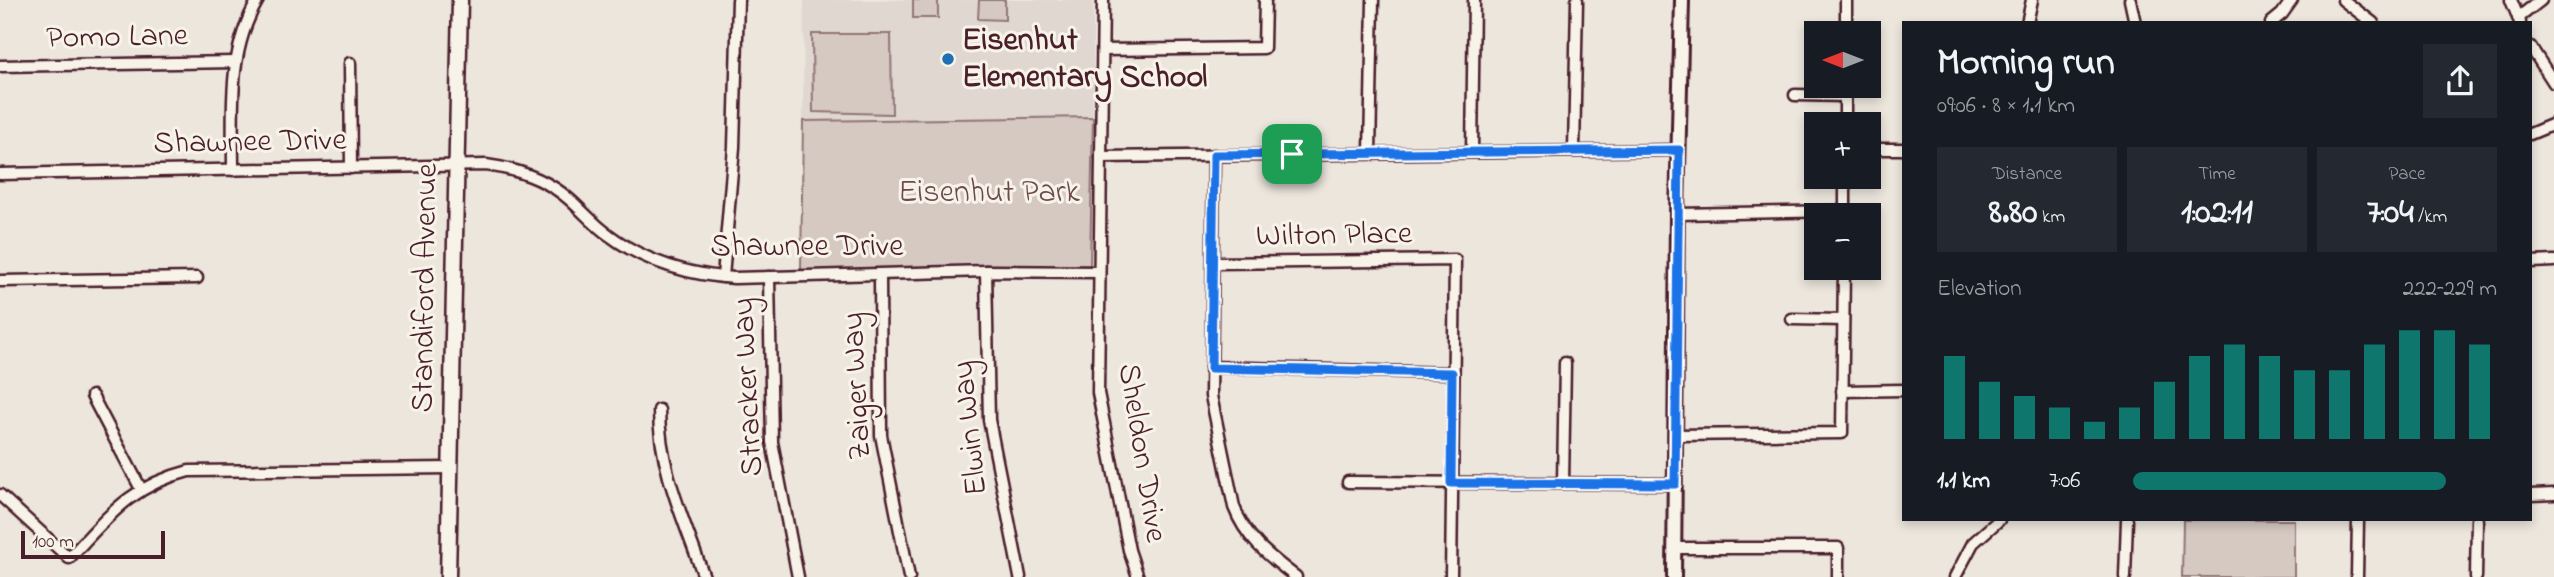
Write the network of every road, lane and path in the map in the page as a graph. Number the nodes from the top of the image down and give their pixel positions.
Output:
1 (258, 0) edge
2 (460, 0) edge
3 (738, 0) edge
4 (1103, 0) edge
5 (1265, 0) edge
6 (1373, 0) edge
7 (1474, 0) edge
8 (1577, 0) edge
9 (1682, 0) edge
10 (1846, 0) edge
11 (2032, 0) edge
12 (2130, 0) edge
13 (2292, 0) edge
14 (2343, 0) edge
15 (2511, 0) edge
16 (2541, 0) edge
17 (2519, 20) edge
18 (1846, 21) edge
19 (2027, 21) edge
20 (2135, 21) edge
21 (2273, 21) edge
22 (2369, 21) edge
23 (2532, 49) edge
24 (1102, 50) junction
25 (235, 62) junction
26 (350, 63) dead end
27 (0, 66) edge
28 (2554, 83) edge
29 (1804, 95) edge
30 (1795, 96) dead end
31 (2554, 124) edge
32 (2532, 133) edge
33 (1881, 149) edge
34 (1902, 149) edge
35 (1679, 150) junction
36 (1574, 151) junction
37 (1472, 152) junction
38 (1370, 153) junction
39 (1214, 155) junction
40 (1101, 157) junction
41 (457, 165) junction
42 (351, 168) junction
43 (233, 170) junction
44 (0, 174) edge
45 (1804, 213) edge
46 (1677, 214) junction
47 (2554, 261) edge
48 (2532, 262) edge
49 (1213, 263) junction
50 (986, 271) junction
51 (1099, 272) junction
52 (880, 275) junction
53 (723, 277) junction
54 (769, 277) junction
55 (197, 278) dead end
56 (1844, 280) edge
57 (0, 281) edge
58 (1792, 318) dead end
59 (1843, 320) junction
60 (1565, 363) dead end
61 (1211, 368) junction
62 (1452, 373) junction
63 (1902, 390) edge
64 (1842, 391) junction
65 (92, 396) dead end
66 (659, 410) dead end
67 (1675, 435) junction
68 (451, 468) junction
69 (1348, 482) dead end
70 (1451, 483) junction
71 (1563, 483) junction
72 (1675, 484) junction
73 (141, 489) junction
74 (2554, 494) edge
75 (0, 495) edge
76 (2532, 495) edge
77 (1998, 521) edge
78 (2127, 521) edge
79 (2358, 521) edge
80 (2477, 521) edge
81 (1674, 548) junction
82 (447, 577) edge
83 (704, 577) edge
84 (798, 577) edge
85 (909, 577) edge
86 (1020, 577) edge
87 (1138, 577) edge
88 (1296, 577) edge
89 (1451, 577) edge
90 (1674, 577) edge
91 (1838, 577) edge
92 (1955, 577) edge
93 (2125, 577) edge
94 (2357, 577) edge
95 (2476, 577) edge

1 - 25 street
2 - 41 main road, Standiford Avenue
3 - 53 street
4 - 24 street, Sheldon Drive
5 - 24 street
6 - 38 street
7 - 37 street
8 - 36 street
9 - 35 street
10 - 18 street
11 - 19 street
12 - 20 street
13 - 21 street
14 - 22 street
15 - 17 street
16 - 17 street
23 - 28 street
24 - 40 street, Sheldon Drive
25 - 27 street, Pomo Lane
25 - 43 street
26 - 42 street
29 - 30 street
31 - 32 street
33 - 34 street
35 - 36 street
35 - 46 street
36 - 37 street
37 - 38 street
38 - 39 street
39 - 40 street
39 - 49 street
40 - 51 street, Sheldon Drive
41 - 42 street, Shawnee Drive
41 - 53 street, Shawnee Drive
41 - 68 main road, Standiford Avenue
42 - 43 street, Shawnee Drive
43 - 44 street, Shawnee Drive
45 - 46 street
46 - 67 street
47 - 48 street
49 - 61 street
49 - 62 street, Wilton Place
50 - 51 street, Shawnee Drive
50 - 52 street, Shawnee Drive
50 - 86 street, Elwin Way
51 - 87 street, Sheldon Drive
52 - 54 street, Shawnee Drive
52 - 85 street, Zaiger Way
53 - 54 street, Shawnee Drive
54 - 84 street, Stracker Way
55 - 57 street
56 - 59 street
58 - 59 street
59 - 64 street
60 - 71 street
61 - 62 street
61 - 88 street
62 - 70 street
63 - 64 street
64 - 67 street
65 - 73 street
66 - 83 street
67 - 72 street
68 - 73 street
68 - 82 main road, Standiford Avenue
69 - 70 street
70 - 71 street
70 - 89 street
71 - 72 street
72 - 81 street
73 - 75 street
74 - 76 street
77 - 92 street
78 - 93 street
79 - 94 street
80 - 95 street
81 - 90 street
81 - 91 street

